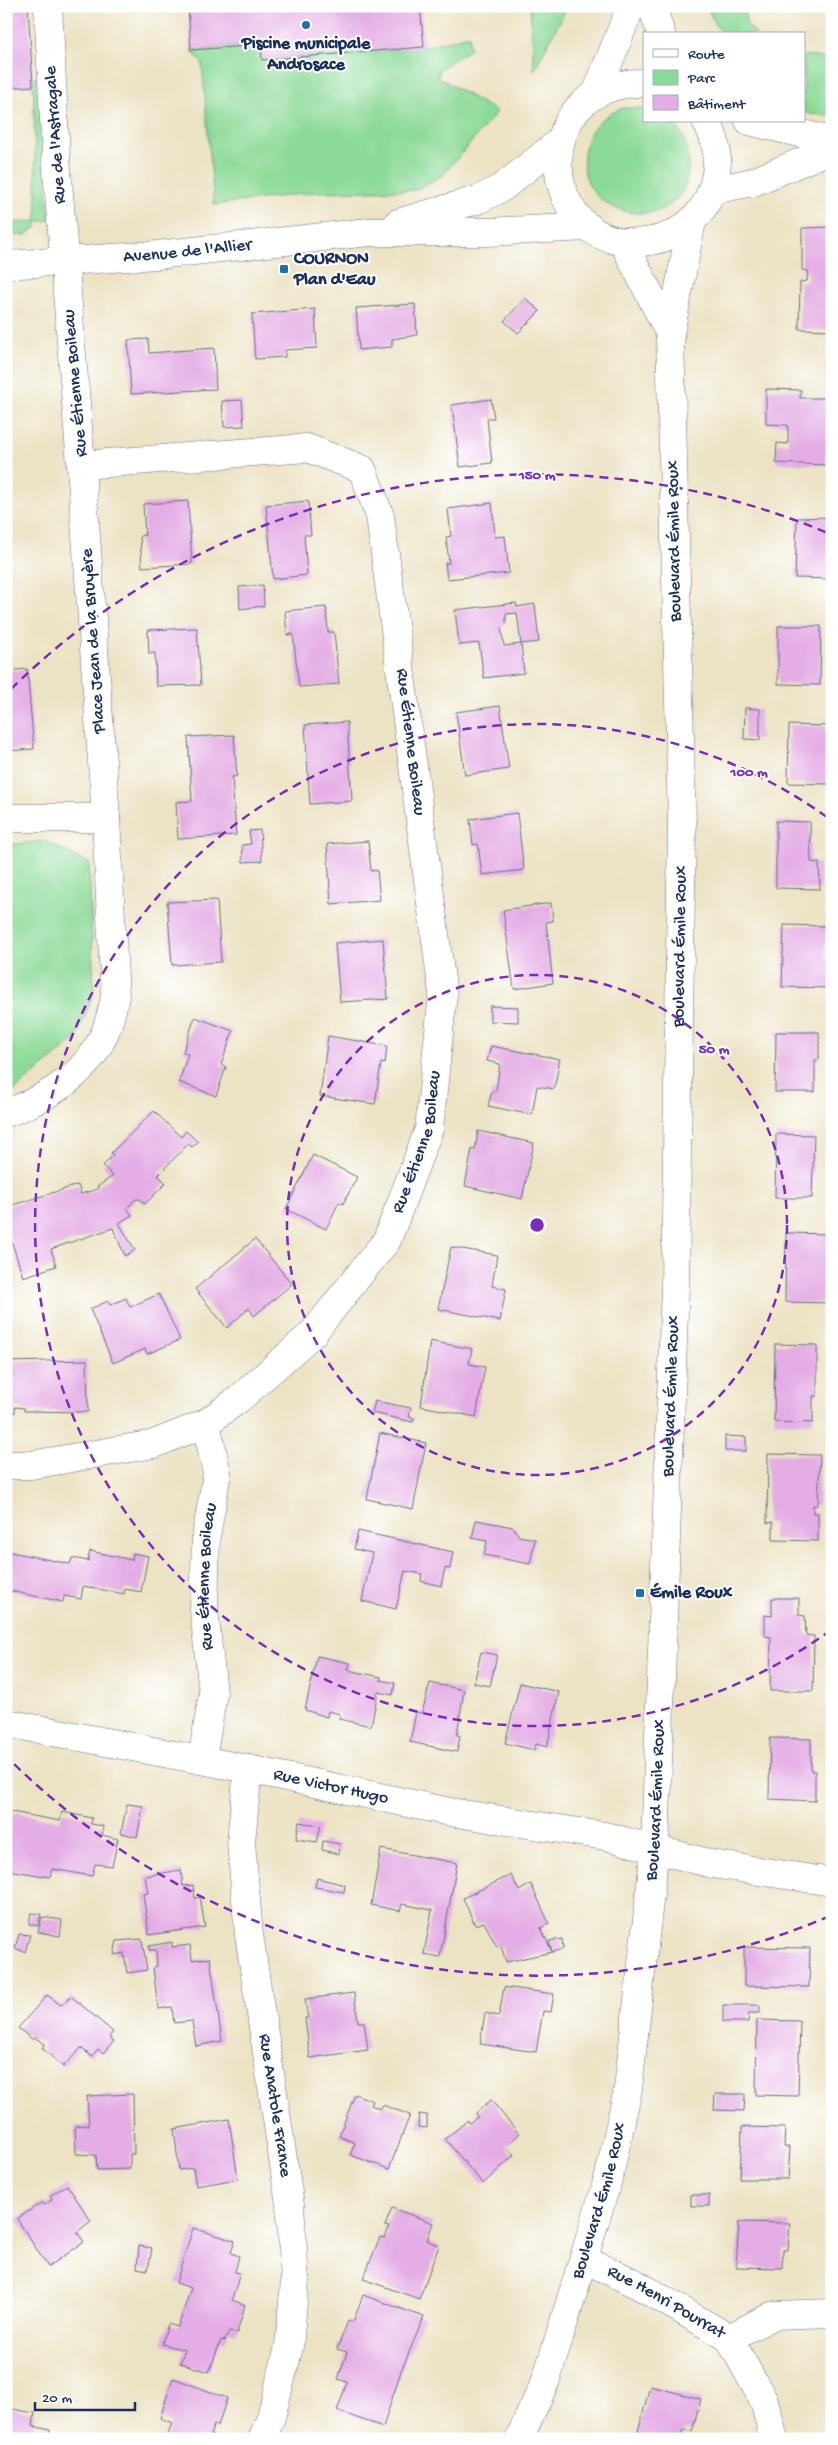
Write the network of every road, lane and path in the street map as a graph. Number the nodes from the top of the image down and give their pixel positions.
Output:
1 (48, 6) edge
2 (631, 6) edge
3 (652, 6) edge
4 (661, 32) edge
5 (643, 83) edge
6 (596, 94) junction
7 (706, 122) edge
8 (753, 122) edge
9 (560, 142) junction
10 (832, 142) edge
11 (832, 148) edge
12 (713, 190) junction
13 (692, 221) junction
14 (589, 227) junction
15 (369, 232) junction
16 (623, 242) junction
17 (65, 263) junction
18 (6, 265) edge
19 (670, 334) junction
20 (81, 465) junction
21 (6, 818) edge
22 (106, 818) junction
23 (6, 1113) edge
24 (206, 1423) junction
25 (6, 1465) edge
26 (6, 1723) edge
27 (202, 1760) junction
28 (248, 1769) junction
29 (655, 1848) junction
30 (832, 1882) edge
31 (585, 2259) junction
32 (832, 2313) edge
33 (729, 2338) junction
34 (262, 2439) edge
35 (520, 2439) edge
36 (774, 2439) edge

1 - 17 street, Rue de l'Astragale
2 - 6 street
3 - 4 street
5 - 6 street
6 - 9 street
7 - 12 street
8 - 10 street
9 - 14 street
9 - 15 street, Avenue de l'Allier
11 - 12 street
12 - 13 street
13 - 16 street
13 - 19 street, Boulevard Émile Roux
14 - 15 street, Avenue de l'Allier
14 - 16 street
15 - 17 street, Avenue de l'Allier
16 - 19 street, Boulevard Émile Roux
17 - 18 street, Avenue de l'Allier
17 - 20 street, Rue Étienne Boileau
19 - 29 street, Boulevard Émile Roux
20 - 22 street, Place Jean de la Bruyère
20 - 24 street, Rue Étienne Boileau
21 - 22 street
22 - 23 street, Place Jean de la Bruyère
24 - 25 street, Rue Étienne Boileau
24 - 27 street, Rue Étienne Boileau
26 - 27 street, Rue Victor Hugo
27 - 28 street, Rue Victor Hugo
28 - 29 street, Rue Victor Hugo
28 - 34 street, Rue Anatole France
29 - 30 street, Rue Victor Hugo
29 - 31 street, Boulevard Émile Roux
31 - 33 street, Rue Henri Pourrat
31 - 35 street, Boulevard Émile Roux
32 - 33 street
33 - 36 street, Rue Henri Pourrat

